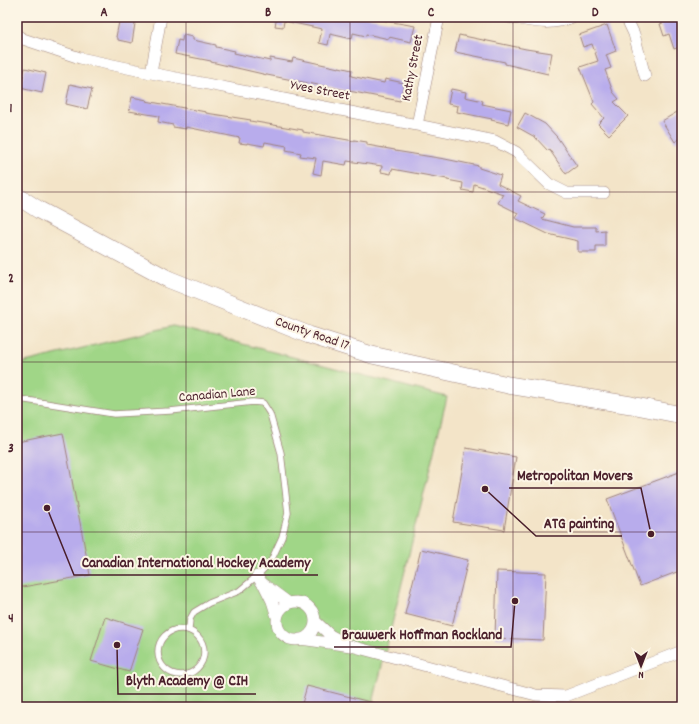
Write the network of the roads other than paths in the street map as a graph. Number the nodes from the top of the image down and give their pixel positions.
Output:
1 (161, 17) edge
2 (439, 17) edge
3 (508, 17) edge
4 (573, 17) edge
5 (626, 17) edge
6 (17, 35) edge
7 (151, 73) junction
8 (645, 76) dead end
9 (417, 125) junction
10 (604, 193) dead end
11 (17, 196) edge
12 (17, 399) edge
13 (631, 405) junction
14 (682, 406) edge
15 (682, 415) edge
16 (260, 580) junction
17 (289, 603) junction
18 (277, 617) junction
19 (315, 621) junction
20 (189, 629) junction
21 (300, 639) junction
22 (351, 646) junction
23 (682, 651) edge

1 - 7 street
2 - 9 street, Kathy Street
3 - 4 street
5 - 8 street
6 - 7 street, Yves Street
7 - 9 street, Yves Street
9 - 10 street, Yves Street
11 - 13 main road, County Road 17
12 - 16 lane, Canadian Lane
13 - 14 main road, County Road 17
13 - 15 main road, County Road 17
16 - 17 street
16 - 18 street
16 - 20 lane, Canadian Lane
17 - 18 street
17 - 19 street
18 - 21 street
19 - 21 street
19 - 22 street
20 - 20 lane
21 - 22 street
22 - 23 street

